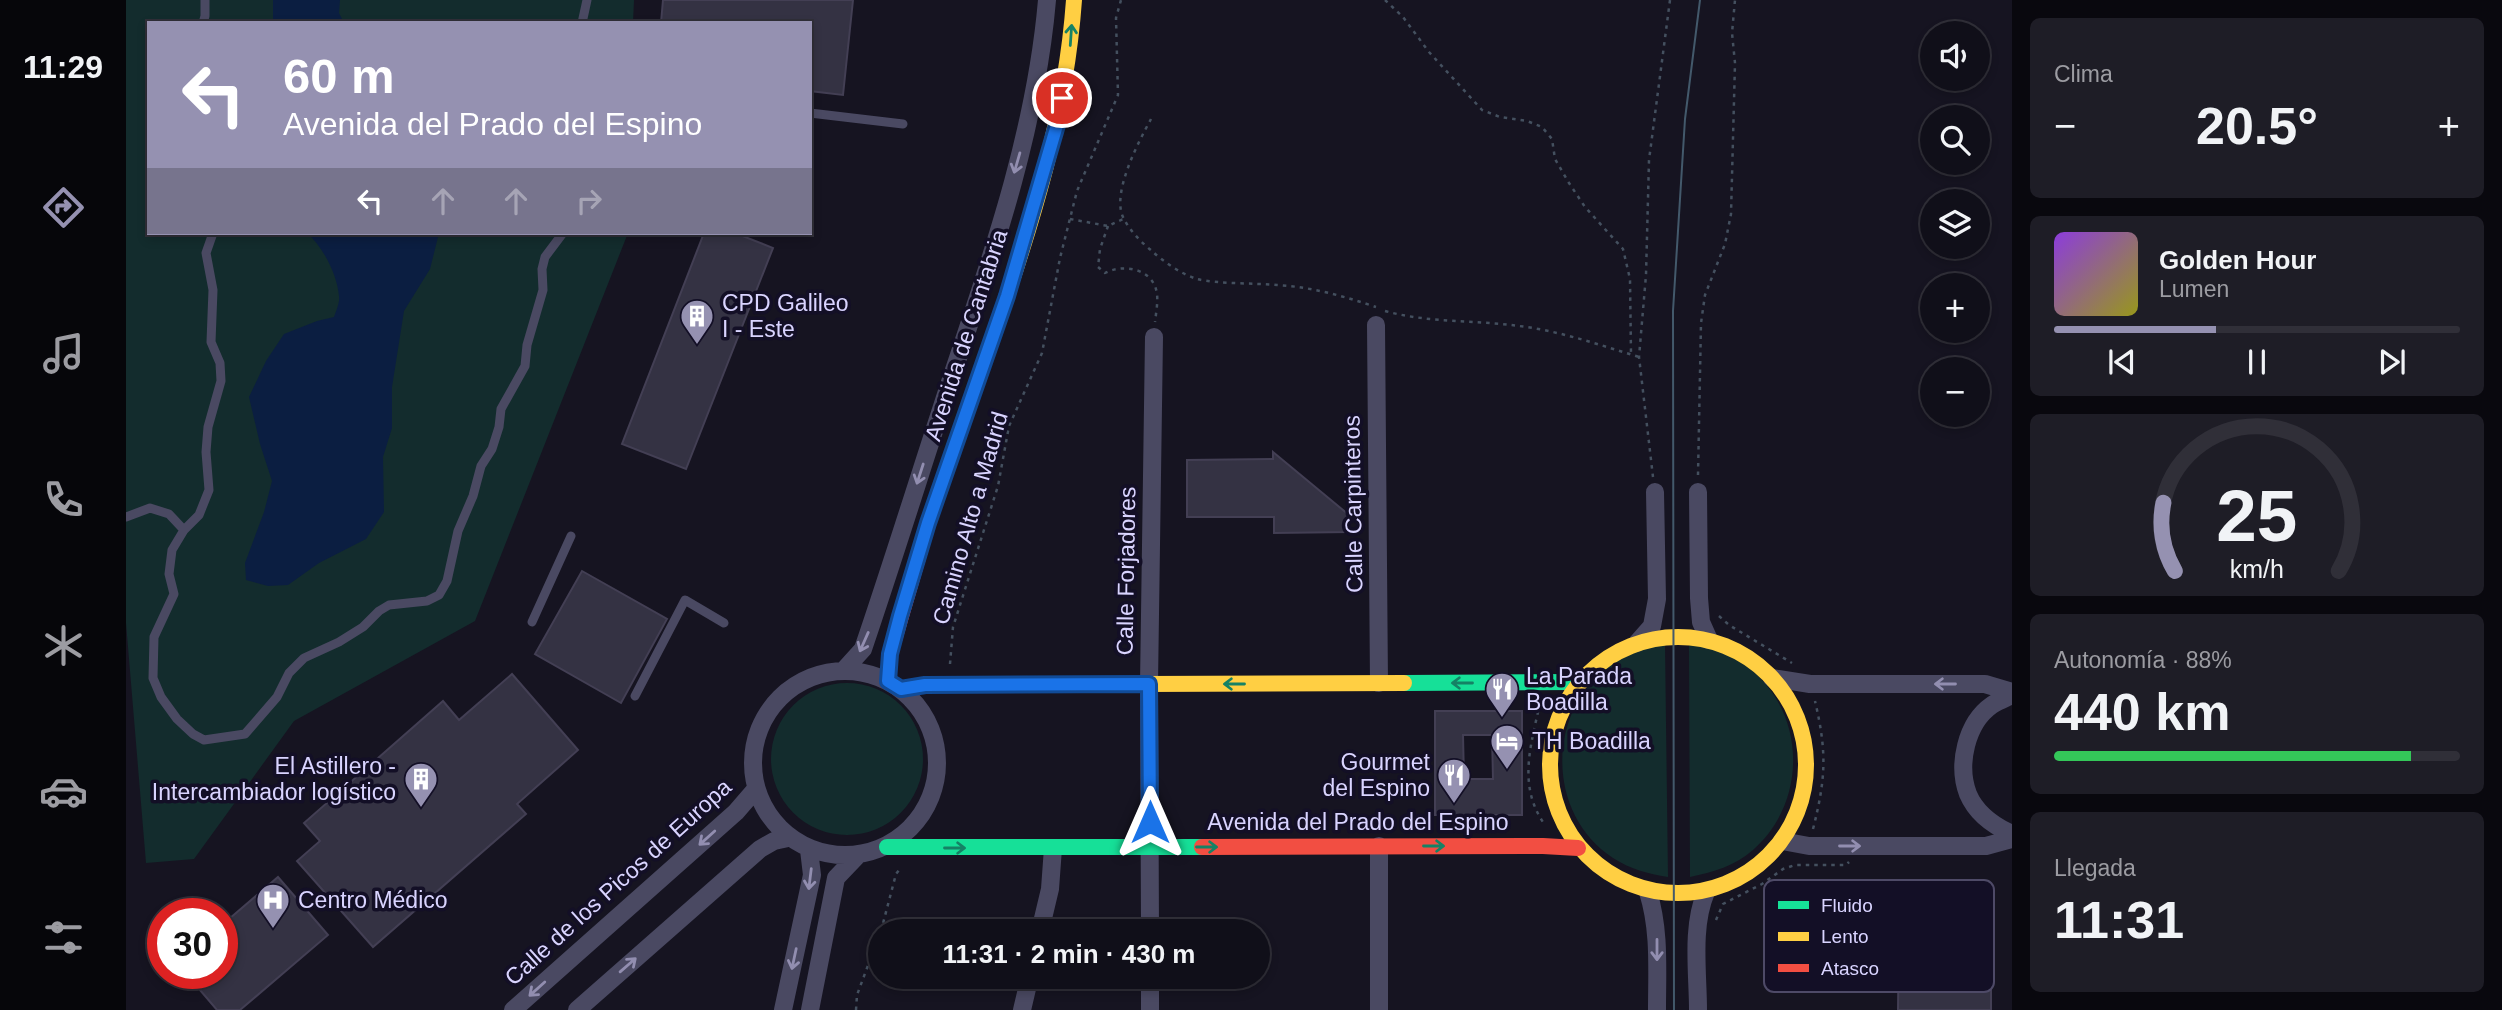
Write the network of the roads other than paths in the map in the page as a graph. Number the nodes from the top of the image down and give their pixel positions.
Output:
1 (205, 0) edge
2 (587, 0) edge
3 (1046, 0) edge
4 (1074, 0) edge
5 (204, 21) edge
6 (582, 21) edge
7 (812, 113) edge
8 (903, 124) dead end
9 (212, 235) edge
10 (562, 235) edge
11 (1376, 325) dead end
12 (1154, 337) road end
13 (1655, 492) road end
14 (1698, 492) road end
15 (126, 517) edge
16 (184, 530) junction
17 (571, 537) dead end
18 (532, 622) dead end
19 (724, 623) dead end
20 (1710, 640) junction
21 (1637, 643) junction
22 (844, 670) junction
23 (1772, 678) junction
24 (1579, 682) junction
25 (1379, 683) junction
26 (1149, 684) junction
27 (895, 685) junction
28 (2012, 693) edge
29 (635, 696) dead end
30 (755, 790) junction
31 (2012, 834) edge
32 (788, 838) junction
33 (2012, 839) edge
34 (1783, 841) junction
35 (1379, 846) junction
36 (887, 847) junction
37 (1053, 848) junction
38 (1149, 848) junction
39 (1578, 848) junction
40 (809, 850) junction
41 (857, 856) junction
42 (1648, 892) junction
43 (1706, 892) junction
44 (1043, 919) edge
45 (1150, 919) edge
46 (1027, 989) edge
47 (1150, 989) edge
48 (513, 1010) edge
49 (577, 1010) edge
50 (783, 1010) edge
51 (810, 1010) edge
52 (1022, 1010) edge
53 (1150, 1010) edge
54 (1380, 1010) edge
55 (1657, 1010) edge
56 (1698, 1010) edge

1 - 5 lane
2 - 6 lane
3 -> 22 street, Avenida de Cantabria
27 -> 4 street, Avenida de Cantabria
7 - 8 lane
9 - 16 lane
10 - 16 lane
11 - 25 street, Calle Carpinteros
12 - 26 street, Calle Forjadores
13 - 21 street
14 - 20 street
15 - 16 lane
17 - 18 lane
19 - 29 lane
20 - 21 street
20 - 23 street
21 - 24 street
22 - 27 street
22 - 30 street
28 -> 23 street
23 - 34 street
24 -> 25 street
24 - 39 street
25 -> 26 street
26 - 27 street
26 - 38 street, Calle Forjadores
27 - 36 street
28 - 31 street
30 - 32 street
30 -> 48 street, Calle de los Picos de Europa
32 - 40 street
49 -> 32 street
34 -> 33 street
34 - 43 street
38 -> 35 street, Avenida del Prado del Espino
35 -> 39 street, Avenida del Prado del Espino
35 - 54 street
36 -> 37 street, Avenida del Prado del Espino
36 - 41 street
37 - 38 street, Avenida del Prado del Espino
37 - 44 street
38 - 45 street, Calle Forjadores
39 - 42 street
40 - 41 street
40 -> 50 street
41 - 51 street
42 - 43 street
42 -> 55 street
43 - 56 street
46 - 52 street
47 - 53 street

